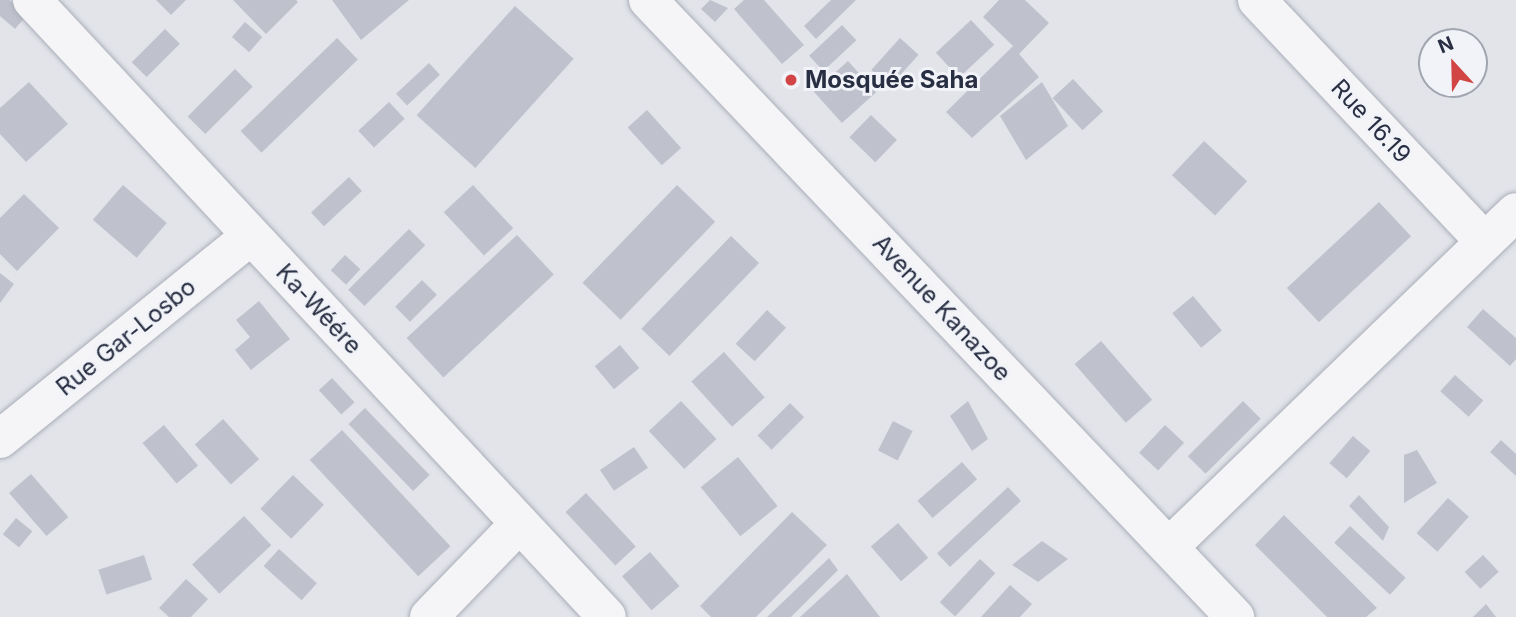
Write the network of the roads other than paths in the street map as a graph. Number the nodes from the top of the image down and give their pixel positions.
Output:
1 (32, 0) edge
2 (648, 0) edge
3 (1257, 0) edge
4 (1516, 212) edge
5 (251, 236) junction
6 (1485, 242) junction
7 (0, 439) edge
8 (518, 525) junction
9 (1169, 547) junction
10 (429, 617) edge
11 (607, 617) edge
12 (1235, 617) edge

1 - 5 street, Ka-Wéére
2 - 9 street, Avenue Kanazoe
3 - 6 street, Rue 16.19
4 - 6 street
5 - 7 street, Rue Gar-Losbo
5 - 8 street, Ka-Wéére
6 - 9 street
8 - 10 street
8 - 11 street, Ka-Wéére
9 - 12 street, Avenue Kanazoe

